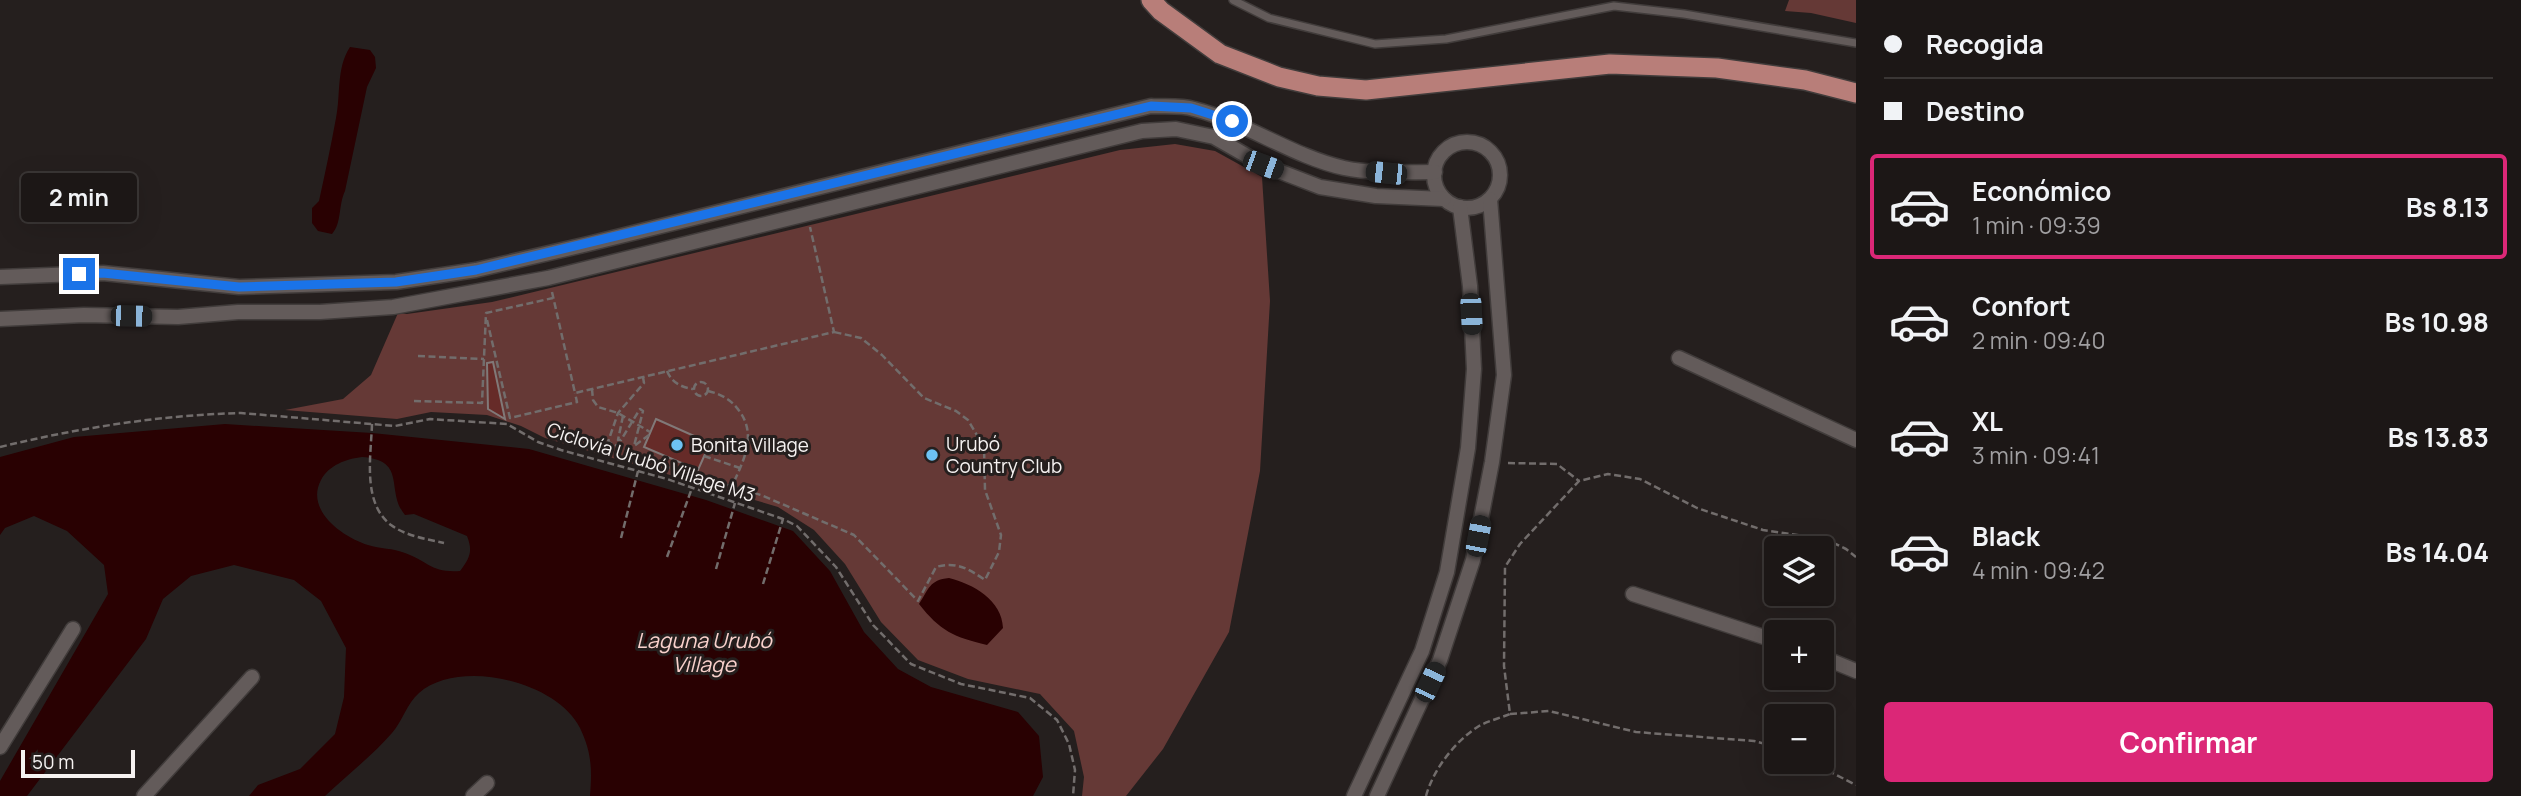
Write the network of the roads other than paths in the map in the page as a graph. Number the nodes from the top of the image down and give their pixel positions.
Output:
1 (1151, 0) edge
2 (1233, 0) edge
3 (1856, 43) edge
4 (1856, 93) edge
5 (1179, 107) junction
6 (1176, 129) junction
7 (1434, 172) junction
8 (1444, 199) junction
9 (1490, 199) junction
10 (1460, 207) junction
11 (588, 244) junction
12 (593, 267) junction
13 (0, 277) edge
14 (0, 319) edge
15 (1679, 358) dead end
16 (1856, 440) edge
17 (1468, 448) junction
18 (1493, 458) junction
19 (1633, 594) dead end
20 (73, 629) dead end
21 (1764, 637) edge
22 (1834, 662) edge
23 (1856, 671) edge
24 (252, 677) dead end
25 (0, 747) edge
26 (487, 783) dead end
27 (144, 796) edge
28 (473, 796) edge
29 (1354, 796) edge
30 (1377, 796) edge

1 - 4 main road
2 - 3 lane
5 - 6 street
5 - 7 street
5 - 11 street
6 - 8 street
6 - 12 street
7 - 8 street
7 - 9 street
8 - 10 street
9 - 10 street
9 - 18 street
10 - 17 street
11 - 12 street
11 - 13 street
12 - 14 street
15 - 16 street
17 - 18 street
17 - 29 street
18 - 30 street
19 - 21 street
20 - 25 street
22 - 23 street
24 - 27 street
26 - 28 street

